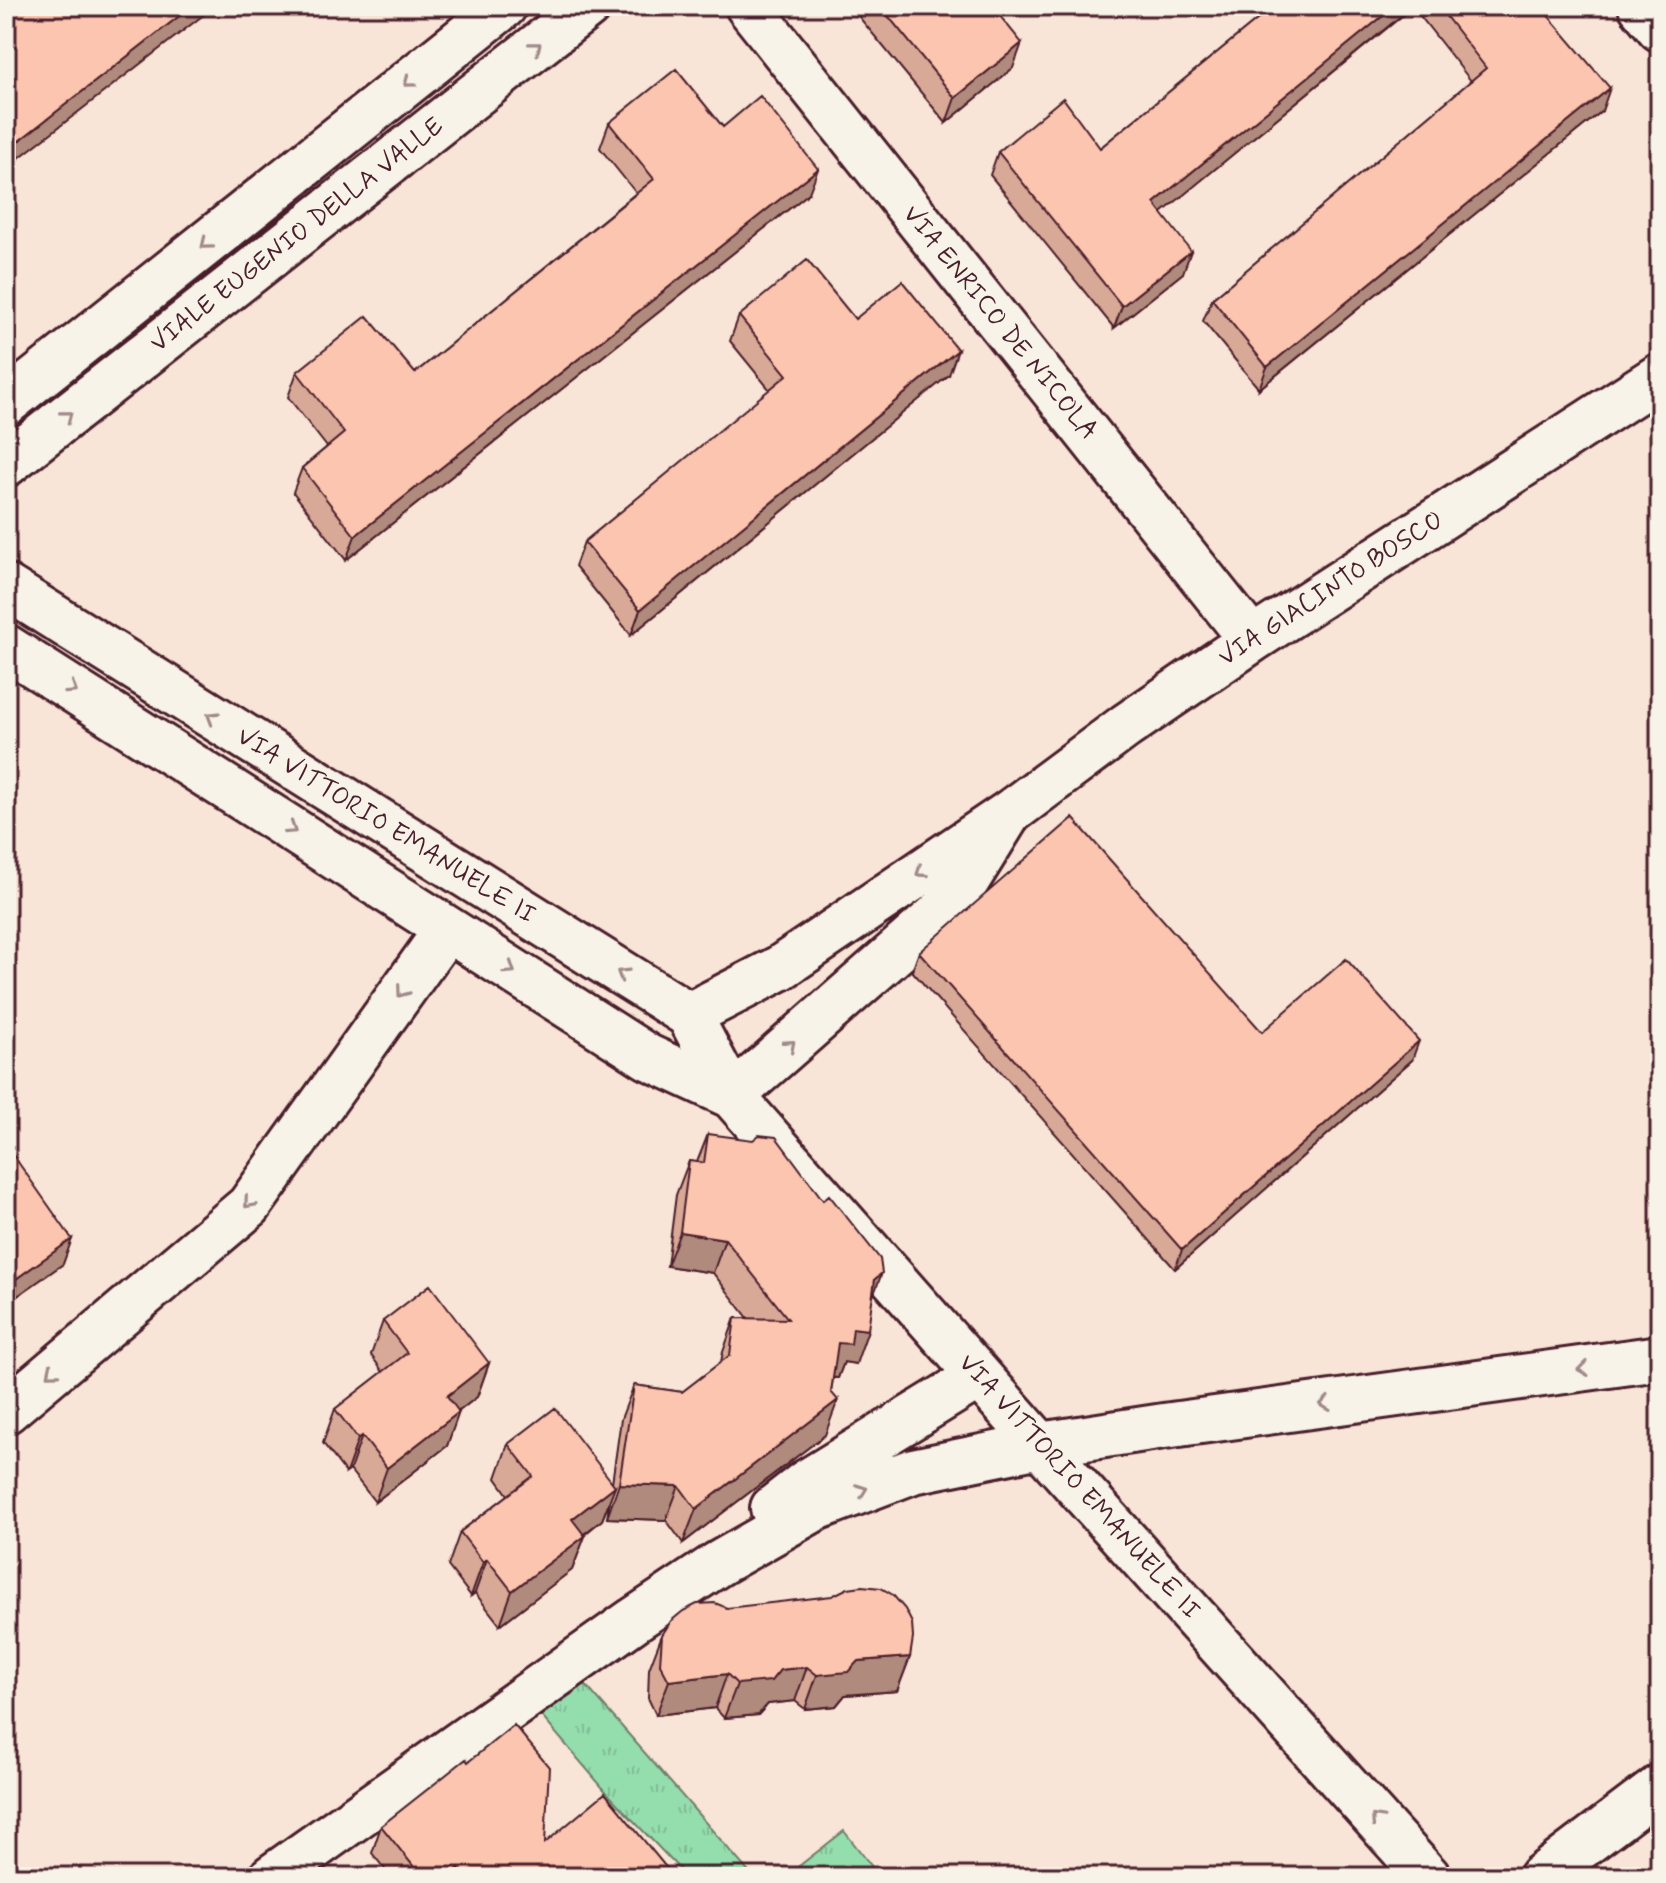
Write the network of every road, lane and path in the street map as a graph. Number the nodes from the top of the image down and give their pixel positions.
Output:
1 (504, 6) edge
2 (588, 6) edge
3 (748, 6) edge
4 (1641, 6) edge
5 (459, 20) edge
6 (1660, 29) edge
7 (503, 73) junction
8 (1660, 376) edge
9 (6, 403) edge
10 (6, 464) edge
11 (6, 587) edge
12 (1252, 640) junction
13 (6, 647) edge
14 (1009, 813) junction
15 (447, 929) junction
16 (689, 1015) junction
17 (732, 1096) junction
18 (1660, 1358) edge
19 (979, 1376) junction
20 (6, 1411) edge
21 (1040, 1445) junction
22 (718, 1564) junction
23 (1660, 1787) edge
24 (294, 1871) edge
25 (1428, 1877) edge
26 (1541, 1877) edge

1 - 5 street, VIALE EUGENIO DELLA VALLE
7 -> 2 street, VIALE EUGENIO DELLA VALLE
3 - 12 street, VIA ENRICO DE NICOLA
4 - 6 street
5 - 7 street
5 -> 9 street, VIALE EUGENIO DELLA VALLE
10 -> 7 street, VIALE EUGENIO DELLA VALLE
8 - 12 street, VIA GIACINTO BOSCO
16 -> 11 street, VIA VITTORIO EMANUELE II
12 - 14 street, VIA GIACINTO BOSCO
13 -> 15 street, VIA VITTORIO EMANUELE II
14 -> 16 street, VIA GIACINTO BOSCO
17 -> 14 street, VIA GIACINTO BOSCO
15 -> 17 street, VIA VITTORIO EMANUELE II
15 -> 20 street
16 - 17 street, VIA VITTORIO EMANUELE II
17 - 19 street, VIA VITTORIO EMANUELE II
18 -> 21 street
19 - 21 street, VIA VITTORIO EMANUELE II
19 - 22 street
22 -> 21 street
25 -> 21 street, VIA VITTORIO EMANUELE II
22 - 24 street
23 - 26 street

